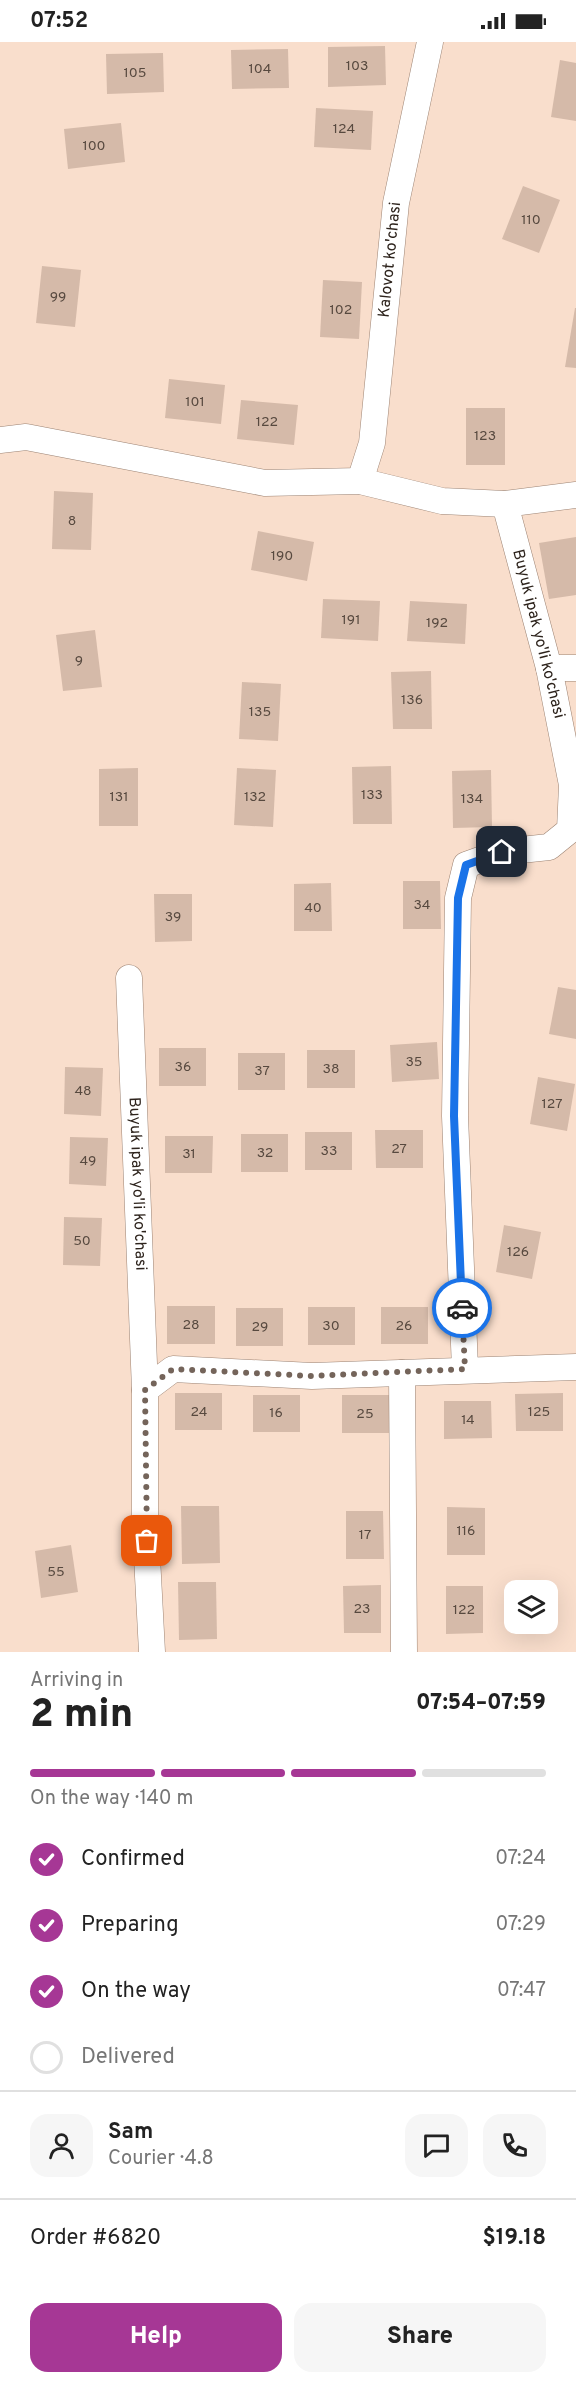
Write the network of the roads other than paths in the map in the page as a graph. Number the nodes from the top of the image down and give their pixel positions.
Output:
1 (430, 42) edge
2 (0, 440) edge
3 (360, 481) junction
4 (576, 495) edge
5 (505, 504) junction
6 (549, 668) junction
7 (576, 668) edge
8 (129, 978) dead end
9 (576, 1367) edge
10 (465, 1369) junction
11 (402, 1373) junction
12 (145, 1390) junction
13 (152, 1652) edge
14 (404, 1652) edge

1 - 3 street, Kalovot ko'chasi
2 - 3 street
3 - 5 street
4 - 5 street
5 - 6 street, Buyuk ipak yo'li ko'chasi
6 - 7 street
6 - 10 street, Buyuk ipak yo'li ko'chasi
8 - 12 street, Buyuk ipak yo'li ko'chasi
9 - 10 street
10 - 11 street
11 - 12 street
11 - 14 street
12 - 13 street, Buyuk ipak yo'li ko'chasi

